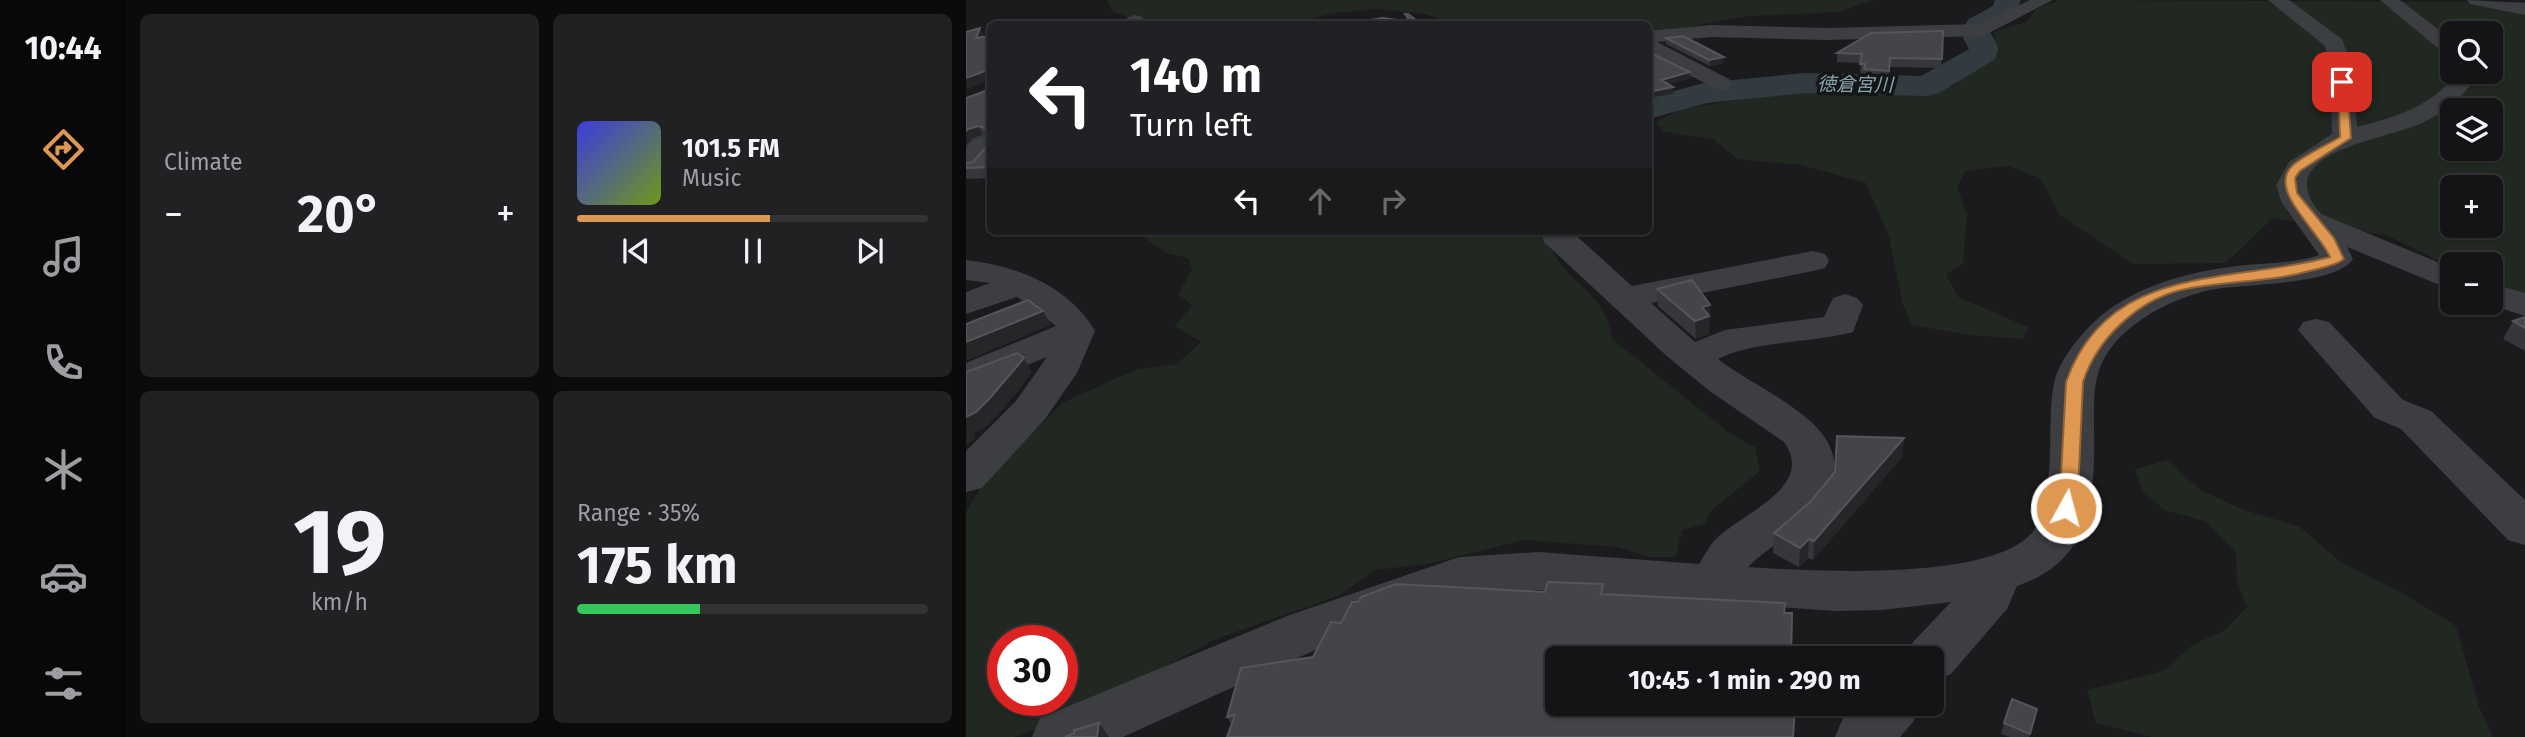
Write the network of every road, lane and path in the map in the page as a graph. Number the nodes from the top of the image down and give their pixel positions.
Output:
1 (2044, 0) edge
2 (2277, 0) edge
3 (2389, 0) edge
4 (2476, 0) edge
5 (2525, 9) edge
6 (1682, 32) junction
7 (1913, 33) junction
8 (1652, 36) edge
9 (2440, 40) edge
10 (1714, 49) edge
11 (1908, 54) edge
12 (1659, 59) edge
13 (1721, 84) dead end
14 (2456, 84) edge
15 (2345, 138) junction
16 (2312, 221) junction
17 (1556, 235) edge
18 (1813, 261) dead end
19 (966, 270) edge
20 (2440, 275) edge
21 (1020, 284) junction
22 (2503, 297) edge
23 (1624, 298) junction
24 (966, 304) edge
25 (1845, 305) dead end
26 (2525, 305) edge
27 (2316, 330) dead end
28 (1077, 331) junction
29 (1692, 358) junction
30 (966, 377) edge
31 (966, 476) edge
32 (2525, 528) edge
33 (1995, 575) junction
34 (1713, 582) junction
35 (1943, 646) edge
36 (1882, 716) edge
37 (1061, 737) edge
38 (1864, 737) edge

1 - 7 street
2 - 15 street
3 - 9 street
4 - 5 street
6 - 7 street
6 - 8 street
6 - 10 street
7 - 11 street
12 - 13 street
14 - 15 street
15 - 16 street
16 - 20 street
16 - 33 street
17 - 23 street
18 - 23 street
19 - 21 street
21 - 24 street
21 - 28 street
22 - 26 street
23 - 29 street
25 - 29 street
27 - 32 street
28 - 30 street
28 - 31 street
29 - 34 street
33 - 34 street
33 - 35 street
34 - 37 street
36 - 38 street

